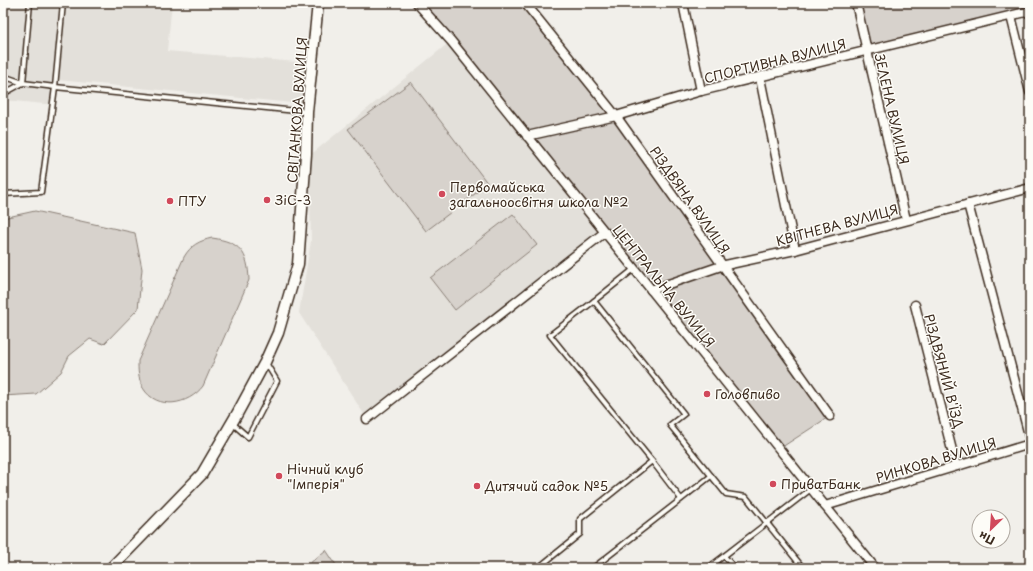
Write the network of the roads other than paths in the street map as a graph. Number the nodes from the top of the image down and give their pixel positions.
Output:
1 (30, 3) edge
2 (63, 3) edge
3 (318, 3) edge
4 (417, 3) edge
5 (525, 3) edge
6 (683, 3) edge
7 (856, 3) edge
8 (1030, 11) edge
9 (1011, 16) junction
10 (867, 51) junction
11 (3, 76) edge
12 (760, 78) junction
13 (23, 83) junction
14 (54, 87) junction
15 (701, 91) junction
16 (1030, 92) edge
17 (3, 94) edge
18 (307, 112) junction
19 (616, 116) junction
20 (527, 136) junction
21 (1030, 188) edge
22 (3, 194) edge
23 (968, 204) junction
24 (906, 220) junction
25 (605, 232) junction
26 (795, 250) junction
27 (721, 266) junction
28 (634, 268) junction
29 (651, 290) junction
30 (594, 301) junction
31 (914, 305) dead end
32 (265, 362) junction
33 (830, 416) dead end
34 (367, 419) dead end
35 (232, 422) junction
36 (1030, 439) edge
37 (1030, 444) edge
38 (652, 461) junction
39 (956, 466) junction
40 (711, 476) junction
41 (812, 488) junction
42 (681, 499) junction
43 (825, 506) junction
44 (767, 523) junction
45 (724, 556) junction
46 (111, 568) edge
47 (538, 568) edge
48 (592, 568) edge
49 (708, 568) edge
50 (735, 568) edge
51 (803, 568) edge
52 (875, 568) edge

1 - 13 lane
2 - 14 lane
3 - 18 street, СВІТАНКОВА ВУЛИЦЯ
4 - 20 street, ЦЕНТРАЛЬНА ВУЛИЦЯ
5 - 19 street, РІЗДВЯНА ВУЛИЦЯ
6 - 15 street
7 - 10 street, ЗЕЛЕНА ВУЛИЦЯ
8 - 9 street, СПОРТИВНА ВУЛИЦЯ
9 - 10 street, СПОРТИВНА ВУЛИЦЯ
9 - 16 street
10 - 12 street, СПОРТИВНА ВУЛИЦЯ
10 - 24 street, ЗЕЛЕНА ВУЛИЦЯ
11 - 13 lane
12 - 15 street, СПОРТИВНА ВУЛИЦЯ
12 - 26 street
13 - 14 lane
13 - 17 lane
14 - 18 lane
14 - 22 lane
15 - 19 street, СПОРТИВНА ВУЛИЦЯ
18 - 32 street, СВІТАНКОВА ВУЛИЦЯ
19 - 20 street, СПОРТИВНА ВУЛИЦЯ
19 - 27 street, РІЗДВЯНА ВУЛИЦЯ
20 - 25 street, ЦЕНТРАЛЬНА ВУЛИЦЯ
21 - 23 street, КВІТНЕВА ВУЛИЦЯ
23 - 24 street, КВІТНЕВА ВУЛИЦЯ
23 - 36 street
24 - 26 street, КВІТНЕВА ВУЛИЦЯ
25 - 28 street, ЦЕНТРАЛЬНА ВУЛИЦЯ
25 - 34 street
26 - 27 street, КВІТНЕВА ВУЛИЦЯ
27 - 29 street, КВІТНЕВА ВУЛИЦЯ
27 - 33 street, РІЗДВЯНА ВУЛИЦЯ
28 - 29 street, ЦЕНТРАЛЬНА ВУЛИЦЯ
28 - 30 lane
29 - 41 street, ЦЕНТРАЛЬНА ВУЛИЦЯ
30 - 38 lane
30 - 40 lane
31 - 39 street, РІЗДВЯНИЙ В'ЇЗД
32 - 35 street, СВІТАНКОВА ВУЛИЦЯ
32 - 35 lane
35 - 46 street, СВІТАНКОВА ВУЛИЦЯ
37 - 39 street, РИНКОВА ВУЛИЦЯ
38 - 42 lane
38 - 47 lane
39 - 43 street, РИНКОВА ВУЛИЦЯ
40 - 42 lane
40 - 44 lane
41 - 43 street, ЦЕНТРАЛЬНА ВУЛИЦЯ
41 - 44 lane
42 - 48 lane
43 - 52 street, ЦЕНТРАЛЬНА ВУЛИЦЯ
44 - 45 lane
44 - 51 lane
45 - 49 lane
45 - 50 lane

